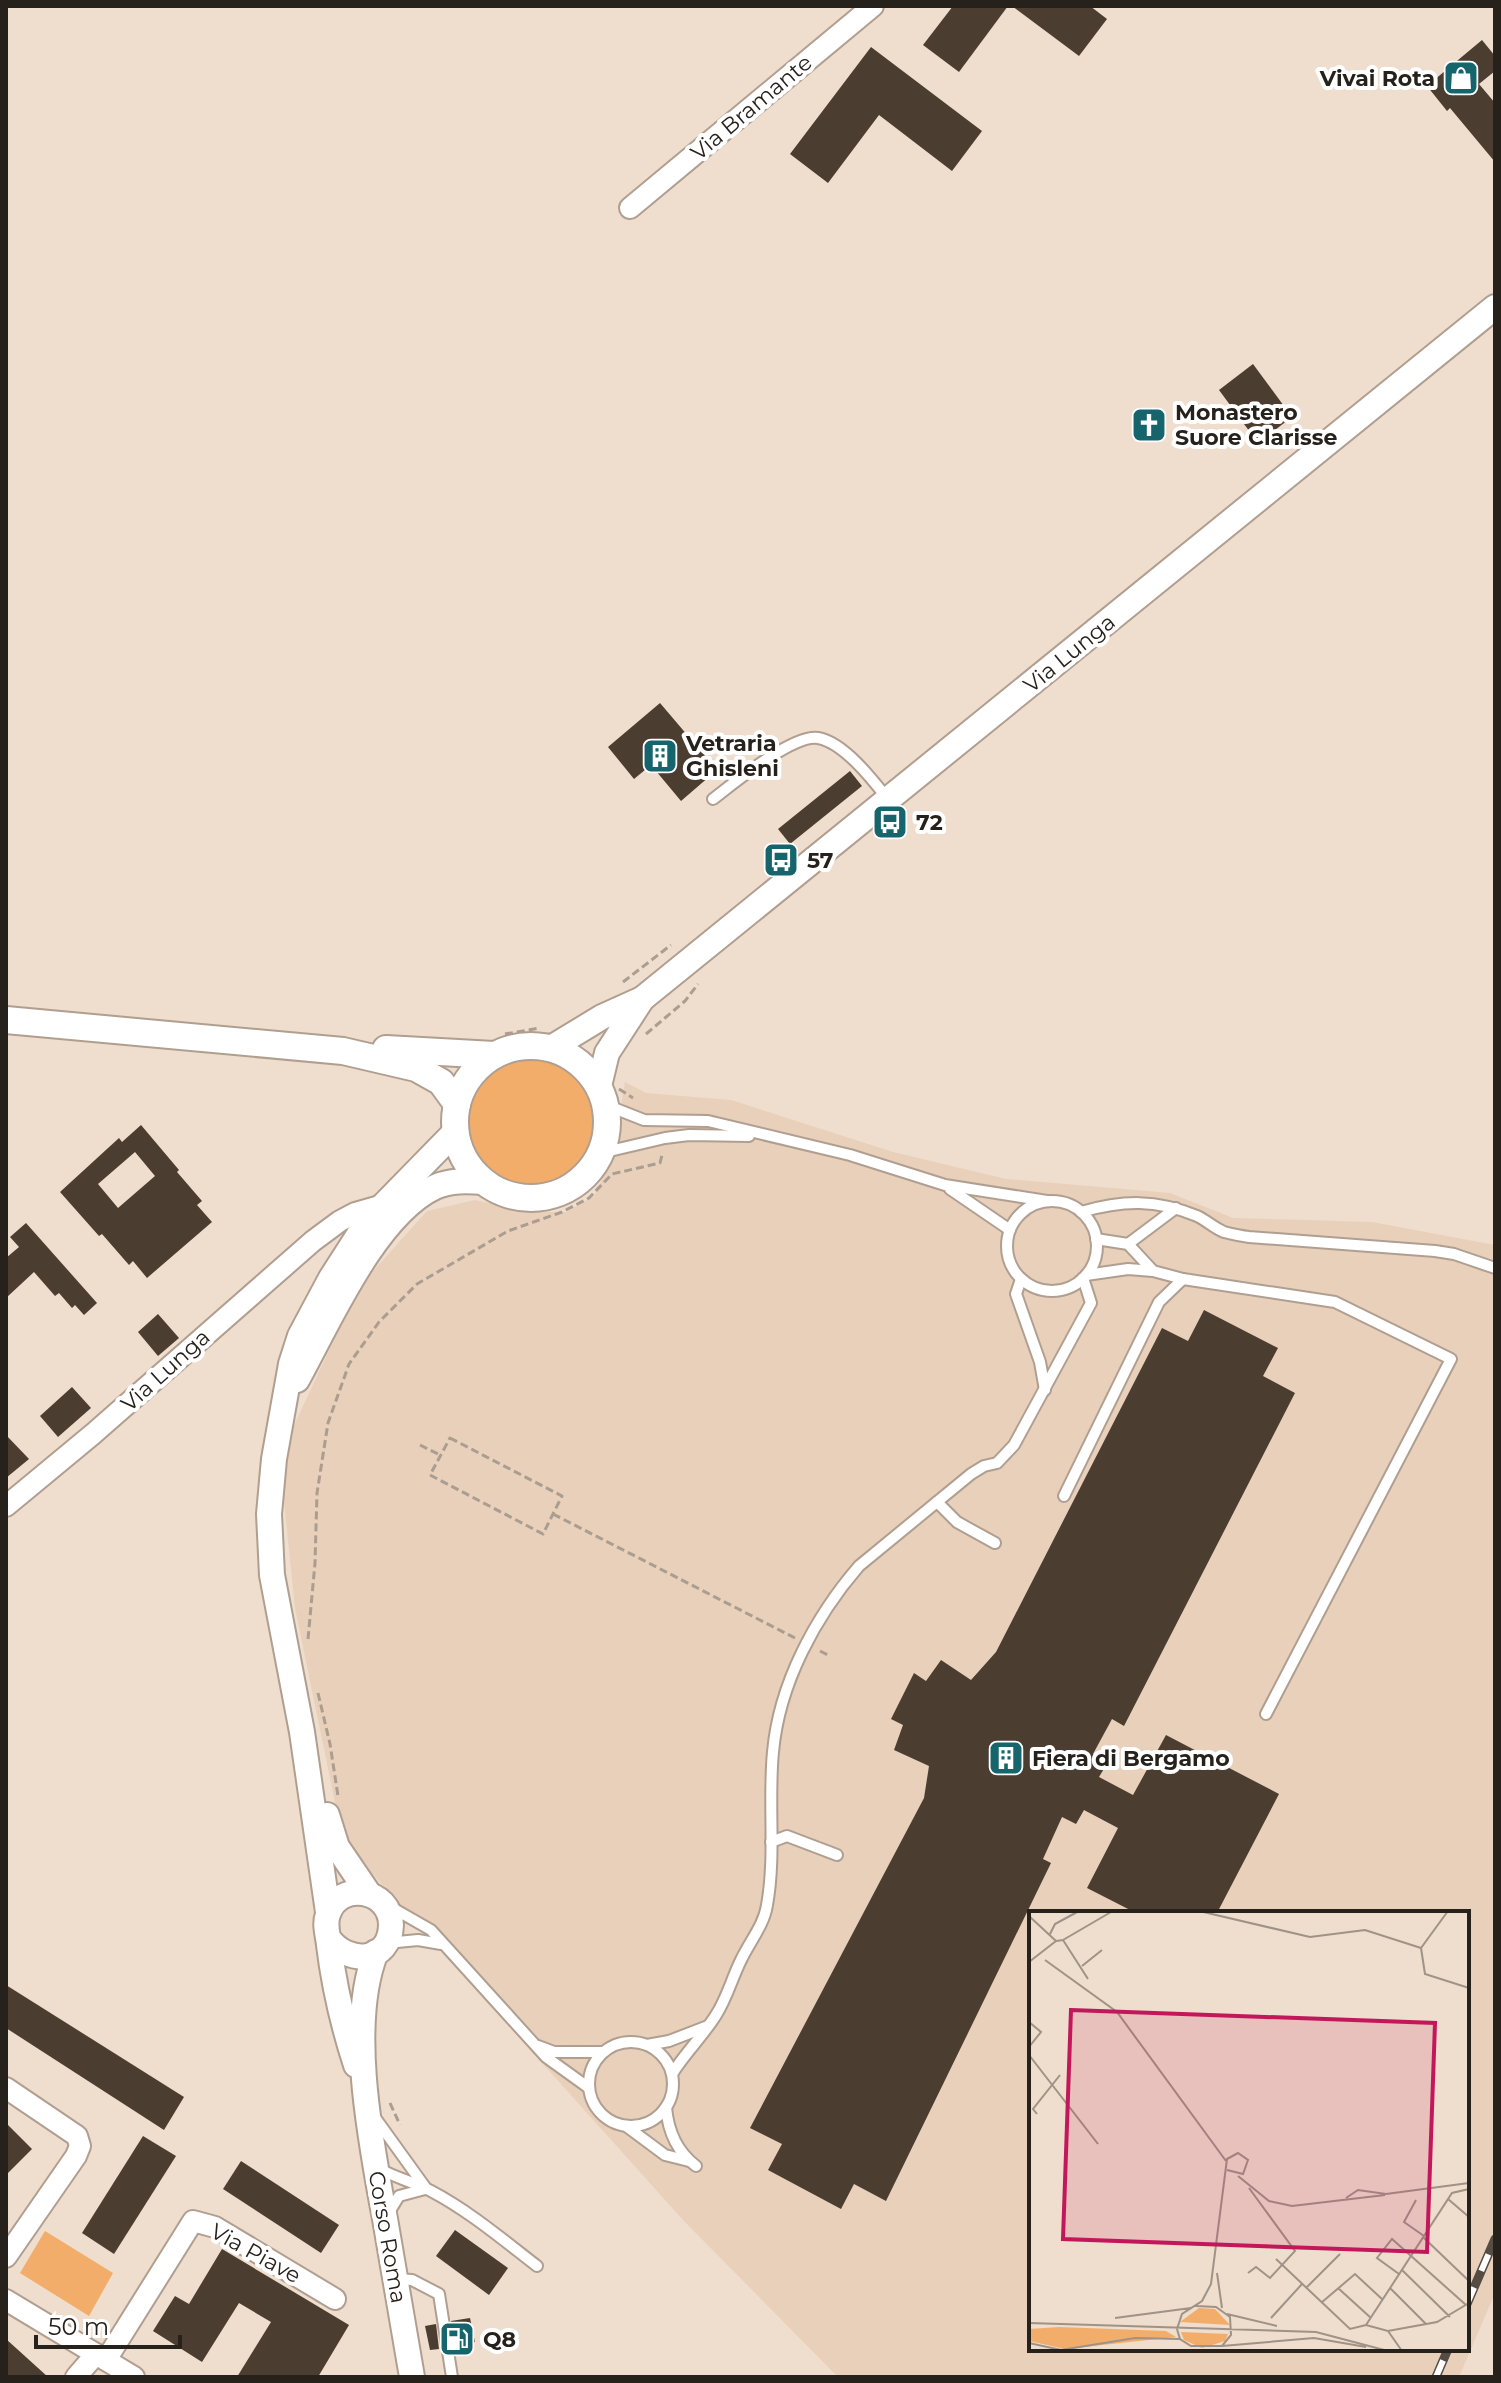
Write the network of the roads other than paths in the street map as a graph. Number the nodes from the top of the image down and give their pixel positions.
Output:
1 (873, 6) edge
2 (630, 208) dead end
3 (1495, 307) edge
4 (713, 799) dead end
5 (888, 799) junction
6 (642, 999) junction
7 (6, 1020) edge
8 (551, 1048) junction
9 (343, 1051) junction
10 (494, 1055) junction
11 (608, 1093) junction
12 (457, 1104) junction
13 (456, 1131) junction
14 (770, 1137) junction
15 (601, 1153) junction
16 (484, 1182) junction
17 (945, 1185) junction
18 (1047, 1201) junction
19 (383, 1205) junction
20 (1176, 1208) junction
21 (1081, 1212) junction
22 (1010, 1230) junction
23 (323, 1234) junction
24 (1096, 1239) junction
25 (352, 1242) junction
26 (1128, 1244) junction
27 (1495, 1268) edge
28 (1153, 1271) junction
29 (1084, 1277) junction
30 (1021, 1279) junction
31 (1183, 1279) junction
32 (1045, 1390) junction
33 (286, 1400) junction
34 (1064, 1496) dead end
35 (937, 1502) junction
36 (6, 1506) edge
37 (995, 1543) dead end
38 (1266, 1714) dead end
39 (302, 1732) junction
40 (771, 1842) junction
41 (837, 1855) dead end
42 (376, 1899) junction
43 (328, 1912) junction
44 (329, 1939) junction
45 (441, 1944) junction
46 (381, 1947) junction
47 (709, 2025) junction
48 (536, 2045) junction
49 (647, 2045) junction
50 (602, 2052) junction
51 (672, 2074) junction
52 (6, 2088) edge
53 (589, 2088) junction
54 (367, 2099) junction
55 (666, 2107) junction
56 (626, 2126) junction
57 (375, 2166) junction
58 (426, 2188) junction
59 (385, 2221) junction
60 (6, 2257) edge
61 (537, 2266) dead end
62 (395, 2278) junction
63 (335, 2299) dead end
64 (6, 2300) edge
65 (101, 2357) junction
66 (76, 2377) edge
67 (134, 2377) edge
68 (412, 2377) edge
69 (452, 2377) edge

1 - 2 street, Via Bramante
3 - 5 street, Via Lunga
4 - 5 lane
5 - 6 street, Via Lunga
6 - 8 street, Via Lunga
6 - 11 street, Via Lunga
7 - 9 main road
8 - 10 main road, Via Lunga
8 - 11 main road
9 - 10 main road, Via Lunga
9 - 12 main road
10 - 12 main road
11 - 14 lane
11 - 15 main road, Via Lunga
12 - 13 main road
13 - 16 main road
13 - 19 street, Via Lunga
14 - 15 lane
14 - 17 lane
15 - 16 main road, Via Lunga
16 - 33 street, Via Lunga
17 - 18 lane
17 - 22 lane
18 - 21 lane
18 - 22 lane
19 - 23 street, Via Lunga
19 - 25 street, Via Lunga
20 - 21 lane
20 - 26 lane
20 - 27 lane
21 - 24 lane
22 - 30 lane
23 - 25 street
23 - 36 street, Via Lunga
24 - 26 lane
24 - 29 lane
25 - 33 street, Via Lunga
26 - 28 lane
28 - 29 lane
28 - 31 lane
29 - 30 lane
29 - 32 lane
30 - 32 lane
31 - 34 lane
31 - 38 lane
32 - 35 lane
33 - 39 street, Via Lunga
35 - 37 lane
35 - 40 lane
39 - 42 street, Via Lunga
39 - 43 street, Via Lunga
40 - 41 lane
40 - 47 lane
42 - 43 street
42 - 45 lane
42 - 46 street, Corso Roma
43 - 44 street, Corso Roma
44 - 46 street
44 - 54 street, Corso Roma
45 - 46 lane
45 - 48 lane
46 - 54 street, Corso Roma
47 - 49 lane
47 - 51 lane
48 - 50 lane
48 - 53 lane
49 - 50 lane
49 - 51 lane
50 - 53 lane
51 - 55 lane
52 - 60 street
53 - 56 lane
54 - 57 street, Corso Roma
54 - 58 lane
55 - 56 lane
55 - 56 lane
57 - 58 lane
57 - 59 street, Corso Roma
58 - 59 lane
58 - 61 lane
59 - 62 street, Corso Roma
62 - 68 street, Corso Roma
62 - 69 lane
63 - 65 street, Via Piave
64 - 65 street
65 - 66 street
65 - 67 street

